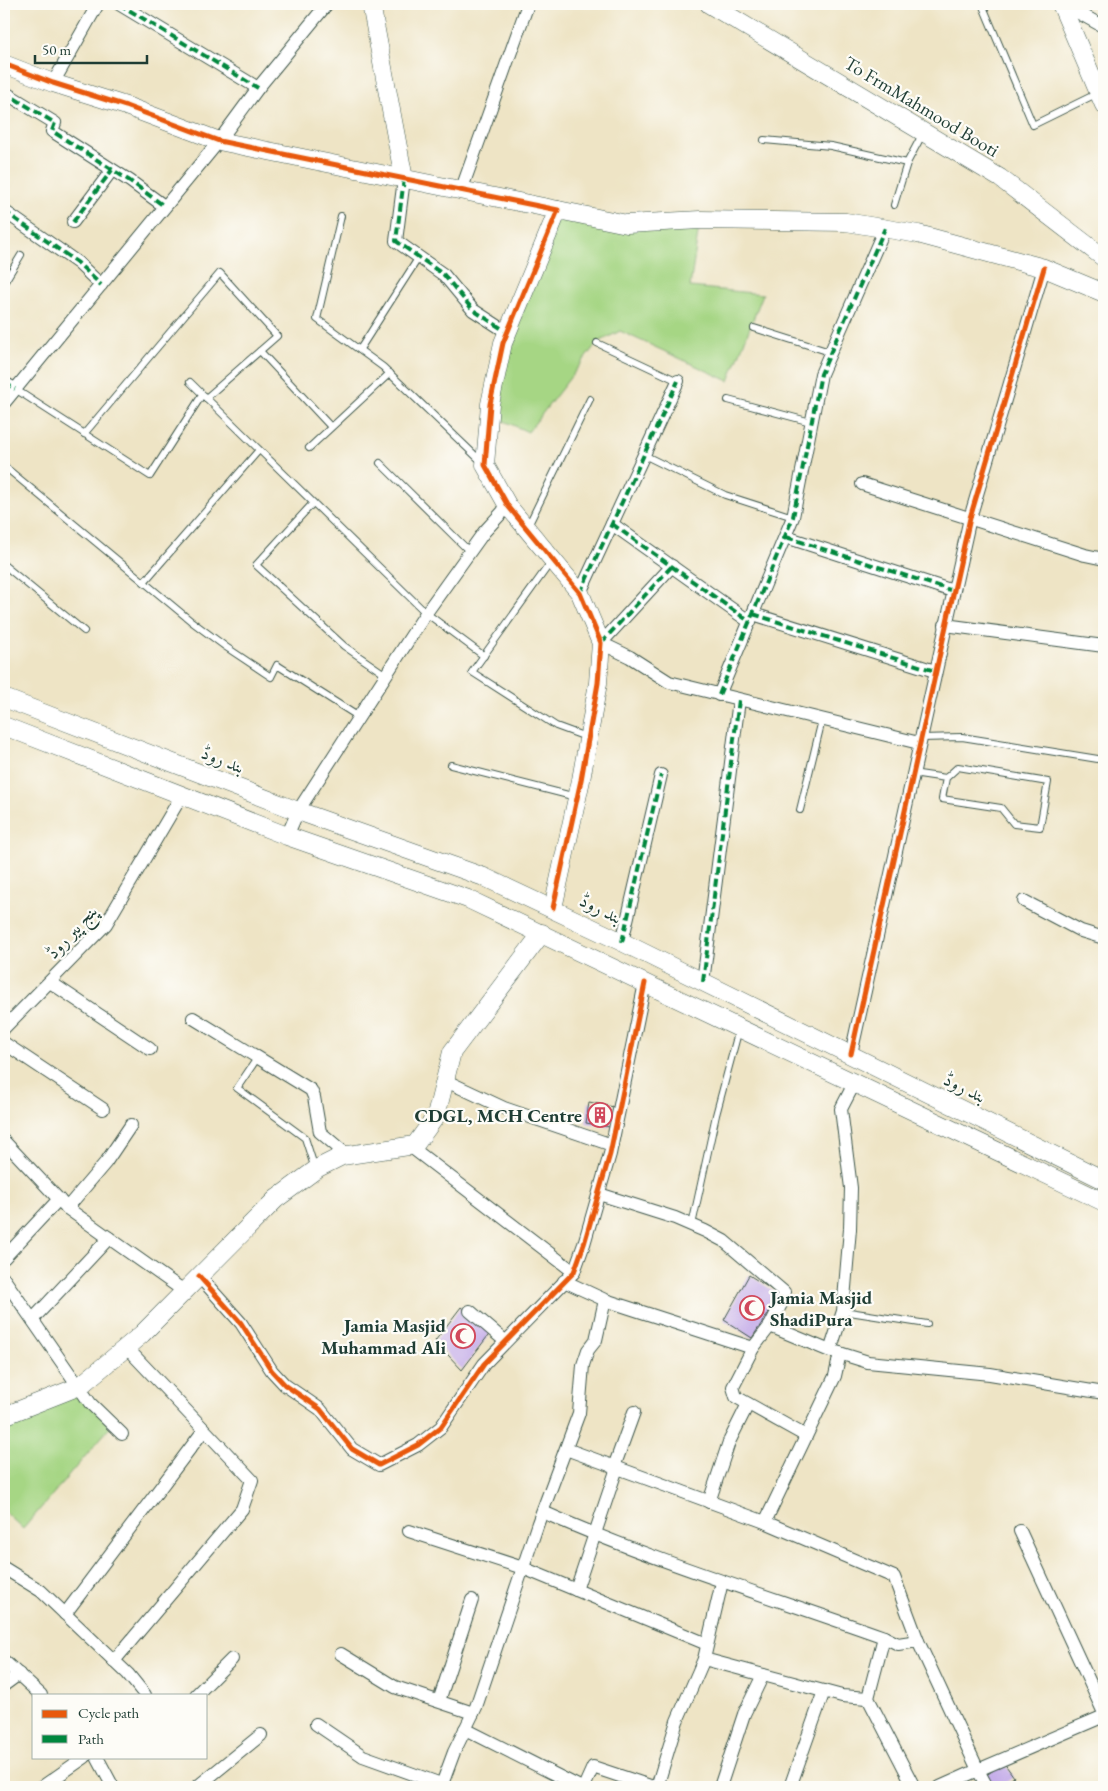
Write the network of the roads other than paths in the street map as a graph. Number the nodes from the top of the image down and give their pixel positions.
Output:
1 (98, 4) edge
2 (119, 4) edge
3 (327, 4) edge
4 (371, 4) edge
5 (528, 4) edge
6 (709, 4) edge
7 (982, 4) edge
8 (1062, 4) edge
9 (1104, 27) edge
10 (4, 66) edge
11 (53, 83) junction
12 (258, 88) junction
13 (4, 92) edge
14 (1102, 99) edge
15 (923, 132) junction
16 (764, 140) dead end
17 (219, 141) junction
18 (907, 163) junction
19 (112, 170) junction
20 (404, 179) junction
21 (462, 191) junction
22 (894, 204) dead end
23 (164, 206) junction
24 (558, 210) junction
25 (4, 211) edge
26 (341, 216) dead end
27 (73, 222) dead end
28 (885, 228) junction
29 (20, 255) dead end
30 (419, 257) junction
31 (1104, 258) edge
32 (1044, 268) junction
33 (4, 283) edge
34 (101, 285) junction
35 (1104, 293) edge
36 (754, 328) dead end
37 (507, 332) junction
38 (597, 343) dead end
39 (360, 349) junction
40 (260, 351) junction
41 (830, 352) junction
42 (390, 373) junction
43 (678, 381) joint
44 (190, 382) dead end
45 (9, 386) edge
46 (204, 397) junction
47 (590, 399) dead end
48 (728, 400) dead end
49 (4, 403) edge
50 (811, 422) junction
51 (331, 428) junction
52 (84, 434) junction
53 (309, 448) dead end
54 (259, 450) junction
55 (644, 455) junction
56 (380, 463) dead end
57 (485, 465) junction
58 (4, 466) edge
59 (862, 484) dead end
60 (313, 503) junction
61 (508, 506) junction
62 (793, 517) junction
63 (970, 518) junction
64 (612, 524) junction
65 (526, 530) junction
66 (786, 537) junction
67 (470, 552) junction
68 (1104, 559) edge
69 (552, 561) junction
70 (4, 565) edge
71 (672, 566) junction
72 (144, 582) junction
73 (953, 591) junction
74 (580, 594) junction
75 (426, 613) junction
76 (751, 618) junction
77 (945, 626) junction
78 (84, 631) dead end
79 (601, 642) junction
80 (1104, 646) edge
81 (484, 656) junction
82 (935, 671) junction
83 (386, 675) junction
84 (719, 695) junction
85 (4, 698) edge
86 (740, 700) junction
87 (359, 717) junction
88 (822, 720) junction
89 (4, 726) edge
90 (588, 738) junction
91 (920, 741) junction
92 (1104, 760) edge
93 (451, 765) dead end
94 (912, 773) junction
95 (661, 775) dead end
96 (946, 778) junction
97 (182, 795) junction
98 (577, 797) junction
99 (800, 810) dead end
100 (298, 811) junction
101 (287, 836) junction
102 (1024, 901) dead end
103 (553, 908) junction
104 (542, 933) junction
105 (1104, 938) edge
106 (622, 942) junction
107 (50, 982) junction
108 (703, 982) junction
109 (645, 983) junction
110 (193, 1018) dead end
111 (4, 1027) edge
112 (739, 1028) junction
113 (4, 1043) edge
114 (150, 1049) dead end
115 (851, 1054) junction
116 (258, 1058) junction
117 (444, 1080) junction
118 (855, 1082) junction
119 (103, 1109) dead end
120 (131, 1125) dead end
121 (4, 1141) edge
122 (612, 1145) junction
123 (411, 1147) junction
124 (347, 1155) junction
125 (315, 1170) junction
126 (1103, 1175) edge
127 (599, 1194) junction
128 (1104, 1202) edge
129 (63, 1204) junction
130 (692, 1225) junction
131 (109, 1238) junction
132 (4, 1258) edge
133 (574, 1272) junction
134 (199, 1276) junction
135 (4, 1279) edge
136 (564, 1281) junction
137 (184, 1291) junction
138 (605, 1300) junction
139 (470, 1311) dead end
140 (843, 1311) junction
141 (32, 1319) junction
142 (927, 1324) dead end
143 (770, 1326) junction
144 (505, 1341) junction
145 (126, 1347) junction
146 (753, 1348) junction
147 (835, 1352) junction
148 (80, 1386) junction
149 (1104, 1393) edge
150 (748, 1404) junction
151 (634, 1412) dead end
152 (4, 1416) edge
153 (204, 1430) junction
154 (122, 1434) dead end
155 (806, 1436) junction
156 (566, 1449) junction
157 (616, 1467) junction
158 (709, 1502) junction
159 (542, 1512) junction
160 (765, 1522) junction
161 (409, 1531) dead end
162 (1020, 1531) dead end
163 (595, 1534) junction
164 (4, 1568) edge
165 (523, 1568) junction
166 (722, 1582) junction
167 (576, 1590) junction
168 (472, 1600) dead end
169 (65, 1614) junction
170 (884, 1637) junction
171 (918, 1641) junction
172 (708, 1644) junction
173 (341, 1654) dead end
174 (232, 1659) dead end
175 (704, 1659) junction
176 (114, 1660) junction
177 (4, 1661) edge
178 (19, 1674) junction
179 (764, 1675) junction
180 (4, 1685) edge
181 (824, 1691) junction
182 (40, 1694) edge
183 (145, 1694) edge
184 (197, 1694) edge
185 (868, 1698) junction
186 (439, 1701) junction
187 (472, 1713) junction
188 (1104, 1714) edge
189 (316, 1724) dead end
190 (465, 1729) junction
191 (261, 1735) dead end
192 (84, 1758) edge
193 (100, 1761) edge
194 (978, 1770) junction
195 (204, 1785) edge
196 (441, 1786) edge
197 (42, 1787) edge
198 (113, 1787) edge
199 (580, 1787) edge
200 (584, 1787) edge
201 (655, 1787) edge
202 (720, 1787) edge
203 (790, 1787) edge
204 (914, 1787) edge
205 (940, 1787) edge
206 (987, 1787) edge

1 - 11 street
2 - 12 street
3 - 12 street
4 - 20 street
5 - 21 street
6 - 15 street, To FrmMahmood Booti
7 - 14 lane
8 - 9 street
8 - 14 street
10 - 11 street
11 - 17 street
12 - 17 street
13 - 19 street
15 - 18 lane
15 - 31 street, To FrmMahmood Booti
16 - 18 lane
17 - 20 street
17 - 23 street
18 - 22 lane
19 - 23 street
19 - 27 street
20 - 21 street
20 - 30 street
21 - 24 street
23 - 34 street
24 - 28 street
24 - 37 street
25 - 34 street
26 - 39 lane
28 - 32 street
28 - 41 street
29 - 33 lane
30 - 37 street
30 - 39 lane
32 - 35 street
32 - 63 street
34 - 45 street
36 - 41 lane
37 - 57 street
38 - 43 lane
39 - 42 lane
40 - 46 lane
40 - 51 lane
40 - 52 lane
41 - 50 street
42 - 51 lane
42 - 57 lane
43 - 55 street
44 - 46 lane
45 - 49 street
45 - 52 lane
46 - 52 lane
46 - 54 lane
47 - 65 lane
48 - 50 lane
50 - 62 street
51 - 53 lane
54 - 60 lane
54 - 72 lane
55 - 62 lane
55 - 64 street
56 - 67 lane
57 - 61 street
58 - 72 lane
59 - 63 street
60 - 75 lane
60 - 83 lane
61 - 65 street
61 - 67 street
62 - 66 street
63 - 68 street
63 - 73 street
64 - 71 street
64 - 74 street
65 - 69 street
66 - 73 street
66 - 76 street
67 - 75 street
69 - 74 street
69 - 81 lane
70 - 78 lane
71 - 76 street
71 - 79 street
72 - 87 lane
73 - 77 street
74 - 79 street
75 - 81 lane
75 - 83 street
76 - 82 street
76 - 84 street
77 - 80 street
77 - 82 street
79 - 84 street
79 - 90 street
81 - 90 lane
82 - 91 street
83 - 87 street
84 - 86 street
85 - 100 street, بند روڈ
86 - 88 street
86 - 108 street
87 - 100 street
88 - 91 street
88 - 99 lane
89 - 97 street
90 - 98 street
91 - 92 lane
91 - 94 street
93 - 98 lane
94 - 96 lane
94 - 115 street
95 - 106 street
96 - 96 lane
97 - 101 street
97 - 107 street, پنج پیر روڈ
98 - 103 street
100 - 101 street
100 - 103 street, بند روڈ
101 - 104 street
102 - 105 street
103 - 106 street, بند روڈ
104 - 109 street
104 - 117 street
106 - 108 street, بند روڈ
107 - 111 street, پنج پیر روڈ
107 - 114 street
108 - 115 street, بند روڈ
109 - 112 street
109 - 122 street
110 - 116 street
112 - 118 street
112 - 130 lane
113 - 119 street
115 - 126 street, بند روڈ
116 - 124 street
116 - 125 lane
117 - 122 street
117 - 123 street
118 - 128 street
118 - 140 street
120 - 129 street
121 - 129 street
122 - 127 street
123 - 124 street
123 - 133 street
124 - 125 street
125 - 134 street
127 - 130 street
127 - 133 street
129 - 131 street
129 - 132 street
130 - 143 street
131 - 137 street
131 - 141 street
133 - 136 street
134 - 137 street
134 - 144 street
135 - 141 street
136 - 138 street
136 - 144 street
137 - 145 street
138 - 146 street
138 - 156 street
139 - 144 street
140 - 142 lane
140 - 147 street
141 - 148 street
143 - 146 street
143 - 147 street
145 - 148 street
145 - 153 street
146 - 150 street
147 - 149 street
147 - 155 street
148 - 152 street
148 - 154 street
150 - 155 street
150 - 158 street
151 - 157 street
153 - 169 street
153 - 176 street
155 - 160 street
156 - 157 street
156 - 159 street
157 - 158 street
157 - 163 street
158 - 160 street
159 - 163 street
159 - 165 street
160 - 171 street
161 - 165 street
162 - 188 street
163 - 166 street
163 - 167 street
164 - 169 street
165 - 167 street
165 - 187 street
166 - 170 street
166 - 172 street
167 - 172 street
168 - 186 street
169 - 176 street
170 - 171 street
170 - 185 street
171 - 194 street
172 - 175 street
173 - 186 street
174 - 184 street
175 - 179 street
175 - 201 street
176 - 183 street
177 - 178 street
178 - 180 street
178 - 182 street
179 - 181 street
179 - 202 street
181 - 185 street
181 - 203 street
185 - 204 street
186 - 187 street
187 - 190 street
188 - 194 street
189 - 196 street
190 - 196 street
190 - 199 street
191 - 195 street
192 - 197 street
193 - 198 street
194 - 205 street
194 - 206 street
200 - 201 street

